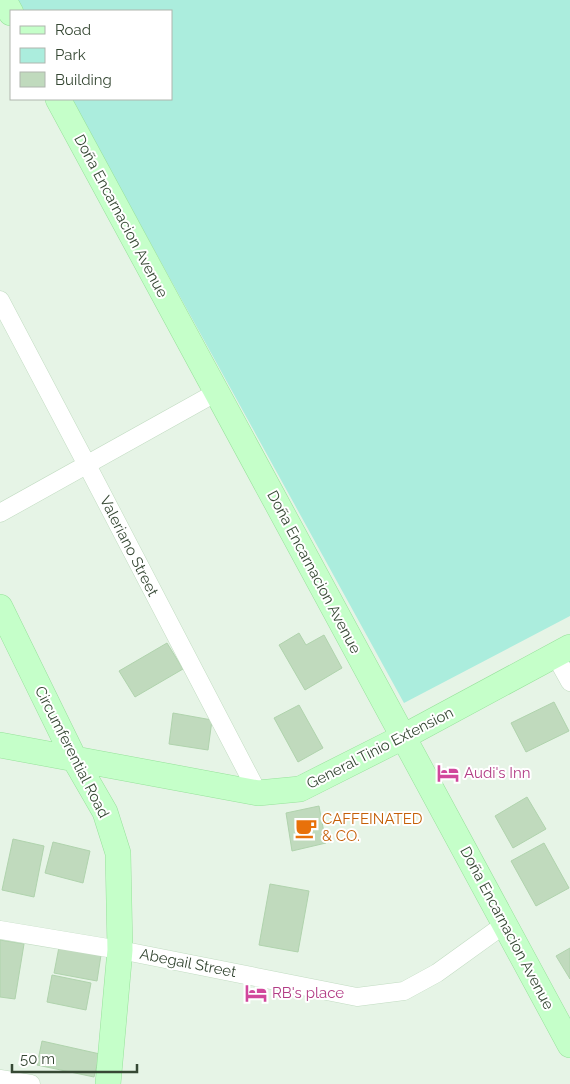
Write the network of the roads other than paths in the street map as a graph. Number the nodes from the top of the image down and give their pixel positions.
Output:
1 (4, 0) edge
2 (10, 11) edge
3 (59, 100) edge
4 (0, 300) edge
5 (216, 392) junction
6 (87, 465) junction
7 (0, 513) edge
8 (0, 607) edge
9 (563, 651) edge
10 (570, 682) edge
11 (403, 737) junction
12 (0, 745) edge
13 (75, 760) junction
14 (258, 793) junction
15 (505, 924) junction
16 (0, 930) edge
17 (120, 950) junction
18 (570, 1045) edge
19 (0, 1079) edge
20 (30, 1084) edge
21 (108, 1084) edge

1 - 2 street
3 - 5 street, Doña Encarnacion Avenue
4 - 6 street, Valeriano Street
5 - 6 street
5 - 11 street, Doña Encarnacion Avenue
6 - 7 street
6 - 14 street, Valeriano Street
8 - 13 street, Circumferential Road
9 - 10 street
9 - 11 street, General Tinio Extension
11 - 14 street, General Tinio Extension
11 - 15 street, Doña Encarnacion Avenue
12 - 13 street, General Tinio Extension
13 - 14 street, General Tinio Extension
13 - 17 street, Circumferential Road
15 - 17 street, Abegail Street
15 - 18 street, Doña Encarnacion Avenue
16 - 17 street, Abegail Street
17 - 21 street, Circumferential Road
19 - 20 street

